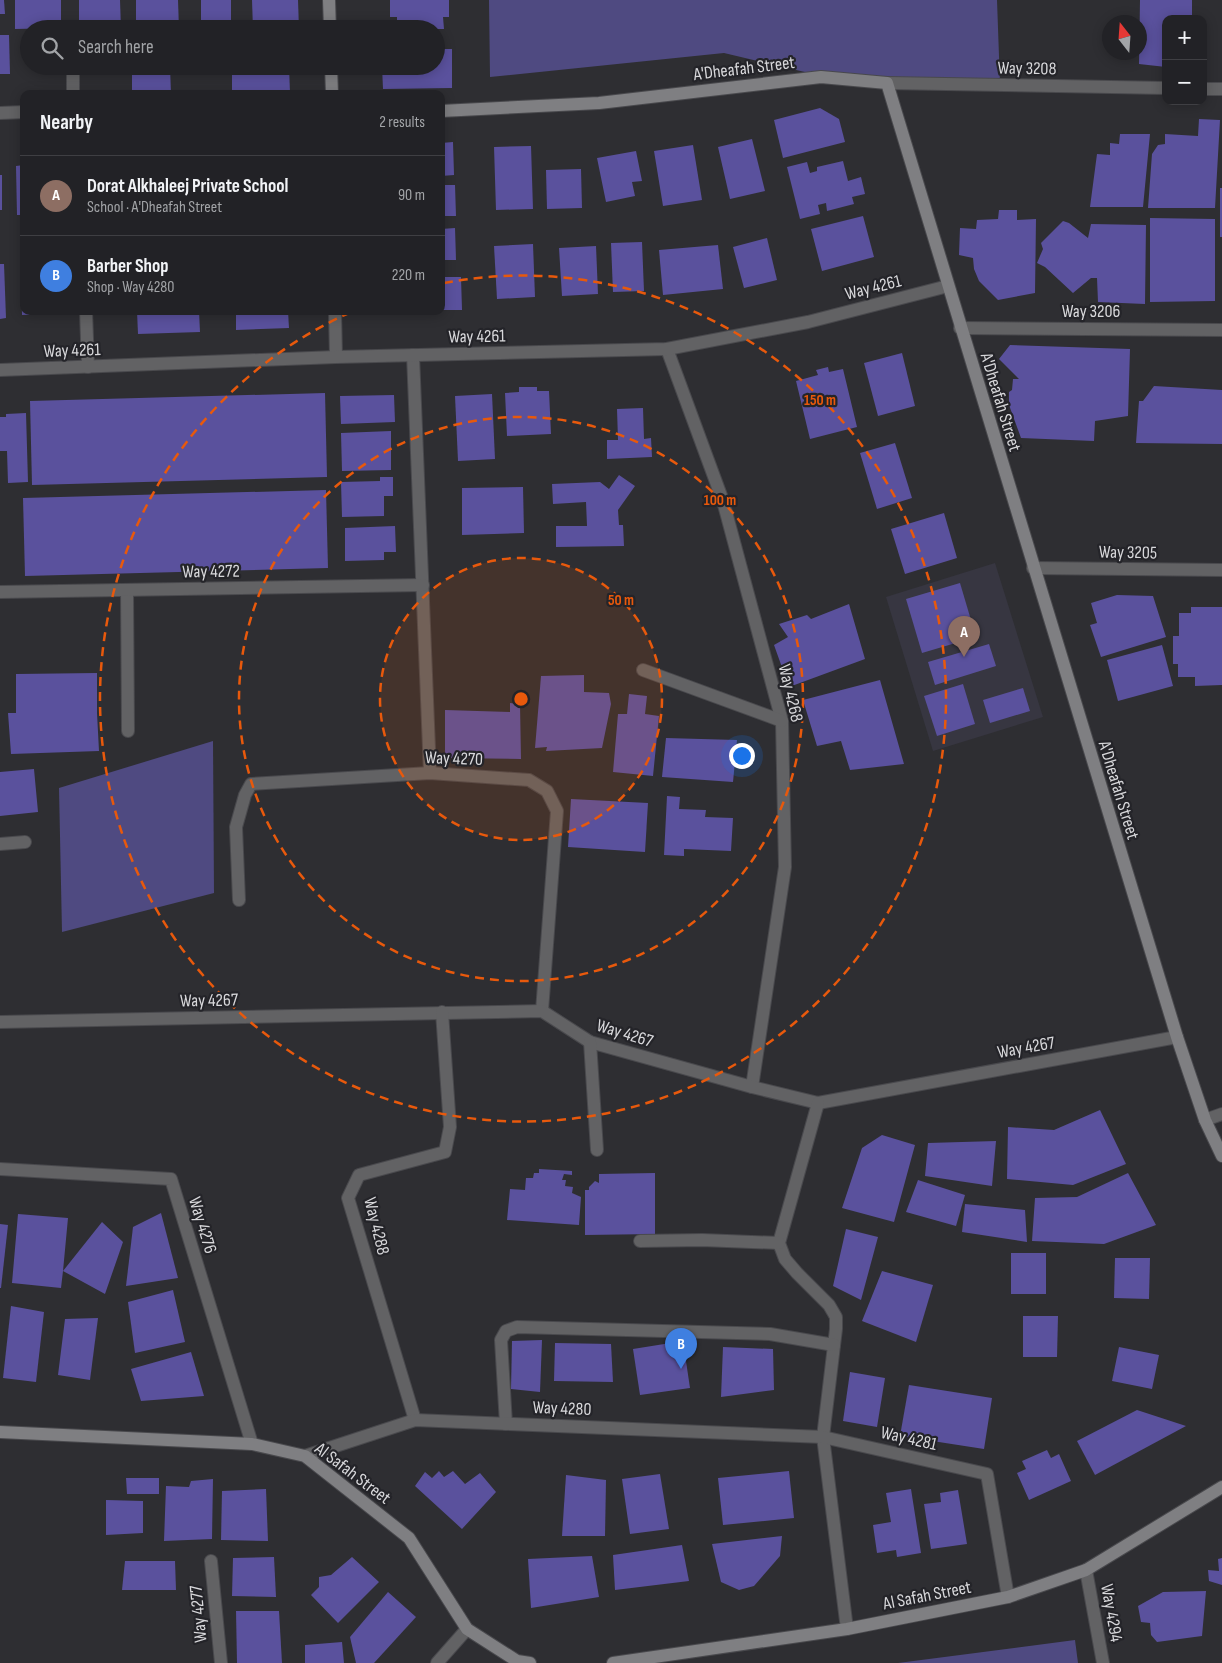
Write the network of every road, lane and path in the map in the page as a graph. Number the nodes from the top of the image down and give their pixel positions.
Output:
1 (329, 0) edge
2 (330, 20) edge
3 (73, 75) edge
4 (331, 75) edge
5 (887, 83) junction
6 (1162, 88) edge
7 (1207, 89) edge
8 (1222, 89) edge
9 (73, 90) edge
10 (332, 90) edge
11 (445, 111) edge
12 (20, 112) edge
13 (0, 113) edge
14 (948, 286) junction
15 (86, 315) edge
16 (335, 315) edge
17 (960, 328) junction
18 (1222, 330) edge
19 (667, 348) junction
20 (413, 355) junction
21 (336, 357) junction
22 (88, 367) junction
23 (0, 370) edge
24 (1033, 568) junction
25 (1222, 570) edge
26 (423, 585) junction
27 (127, 590) junction
28 (0, 592) edge
29 (643, 670) dead end
30 (782, 721) junction
31 (128, 731) dead end
32 (430, 773) junction
33 (25, 842) dead end
34 (0, 844) edge
35 (239, 900) dead end
36 (542, 1011) junction
37 (442, 1012) junction
38 (0, 1022) edge
39 (1177, 1037) junction
40 (590, 1042) junction
41 (752, 1088) junction
42 (818, 1103) junction
43 (1222, 1114) edge
44 (1205, 1120) junction
45 (597, 1150) dead end
46 (1222, 1156) edge
47 (0, 1169) edge
48 (640, 1241) dead end
49 (779, 1243) junction
50 (834, 1345) junction
51 (415, 1420) junction
52 (506, 1424) junction
53 (0, 1432) edge
54 (823, 1437) junction
55 (252, 1444) junction
56 (305, 1456) junction
57 (1222, 1488) edge
58 (211, 1561) dead end
59 (1086, 1570) junction
60 (1008, 1598) junction
61 (847, 1628) junction
62 (467, 1629) junction
63 (220, 1663) edge
64 (437, 1663) edge
65 (530, 1663) edge
66 (613, 1663) edge
67 (1102, 1663) edge

1 - 2 street
3 - 9 street
4 - 10 street
5 - 6 street, Way 3208
5 - 11 street, A'Dheafah Street
5 - 14 street, A'Dheafah Street
7 - 8 street
12 - 13 street
14 - 17 street, A'Dheafah Street
14 - 19 street, Way 4261
15 - 22 street
16 - 21 street
17 - 18 street, Way 3206
17 - 24 street, A'Dheafah Street
19 - 20 street, Way 4261
19 - 30 street, Way 4268
20 - 21 street, Way 4261
20 - 26 street
21 - 22 street, Way 4261
22 - 23 street, Way 4261
24 - 25 street, Way 3205
24 - 39 street, A'Dheafah Street
26 - 27 street, Way 4272
26 - 32 street
27 - 28 street, Way 4272
27 - 31 street
29 - 30 street
30 - 41 street, Way 4268
32 - 35 street, Way 4270
32 - 36 street, Way 4270
33 - 34 street
36 - 37 street, Way 4267
36 - 40 street, Way 4267
37 - 38 street, Way 4267
37 - 51 street, Way 4288
39 - 42 street, Way 4267
39 - 44 street, A'Dheafah Street
40 - 41 street, Way 4267
40 - 45 street
41 - 42 street, Way 4267
42 - 49 street
43 - 44 street
44 - 46 street, A'Dheafah Street
47 - 55 street, Way 4276
48 - 49 street
49 - 50 street
50 - 52 street
50 - 54 street
51 - 52 street, Way 4280
51 - 56 street, Way 4280
52 - 54 street, Way 4280
53 - 55 street, Al Safah Street
54 - 60 street, Way 4281
54 - 61 street
55 - 56 street, Al Safah Street
56 - 62 street, Al Safah Street
57 - 59 street, Al Safah Street
58 - 63 street, Way 4277
59 - 60 street, Al Safah Street
59 - 67 street, Way 4294
60 - 61 street, Al Safah Street
61 - 66 street, Al Safah Street
62 - 64 street
62 - 65 street, Al Safah Street

